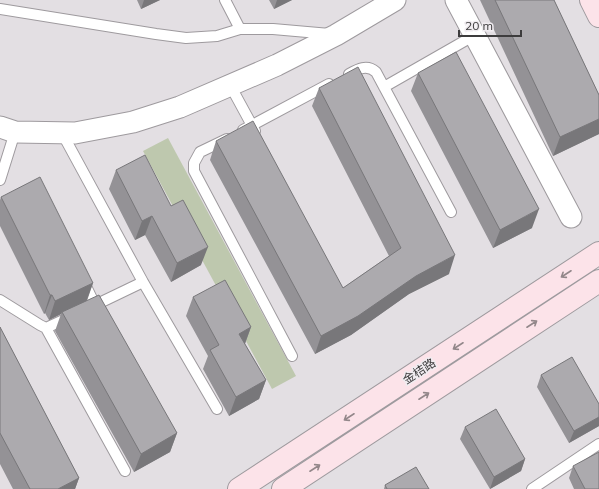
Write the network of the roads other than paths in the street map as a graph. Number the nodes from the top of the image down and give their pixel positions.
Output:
1 (225, 0) edge
2 (396, 0) edge
3 (456, 0) edge
4 (591, 0) edge
5 (0, 9) edge
6 (599, 16) edge
7 (240, 30) junction
8 (336, 35) junction
9 (474, 35) junction
10 (230, 86) junction
11 (384, 87) junction
12 (252, 126) junction
13 (7, 130) edge
14 (62, 133) junction
15 (260, 139) edge
16 (0, 180) edge
17 (451, 212) dead end
18 (571, 217) dead end
19 (599, 253) edge
20 (78, 270) edge
21 (599, 281) edge
22 (143, 282) junction
23 (0, 300) edge
24 (95, 305) junction
25 (46, 328) junction
26 (292, 356) dead end
27 (216, 409) dead end
28 (599, 444) edge
29 (126, 471) dead end
30 (539, 487) edge
31 (239, 489) edge
32 (283, 489) edge

1 - 7 lane
2 - 8 street
3 - 9 street
4 - 6 main road
5 - 7 lane
7 - 8 lane
8 - 10 street
9 - 11 lane
9 - 18 street
10 - 12 lane
10 - 14 street
11 - 12 lane
11 - 17 lane
12 - 15 lane
12 - 26 lane
13 - 14 street
13 - 16 lane
14 - 22 lane
19 -> 31 main road, 金桔路
20 - 24 lane
32 -> 21 main road
22 - 24 lane
22 - 27 lane
23 - 25 lane
24 - 25 lane
25 - 29 lane
28 - 30 lane

